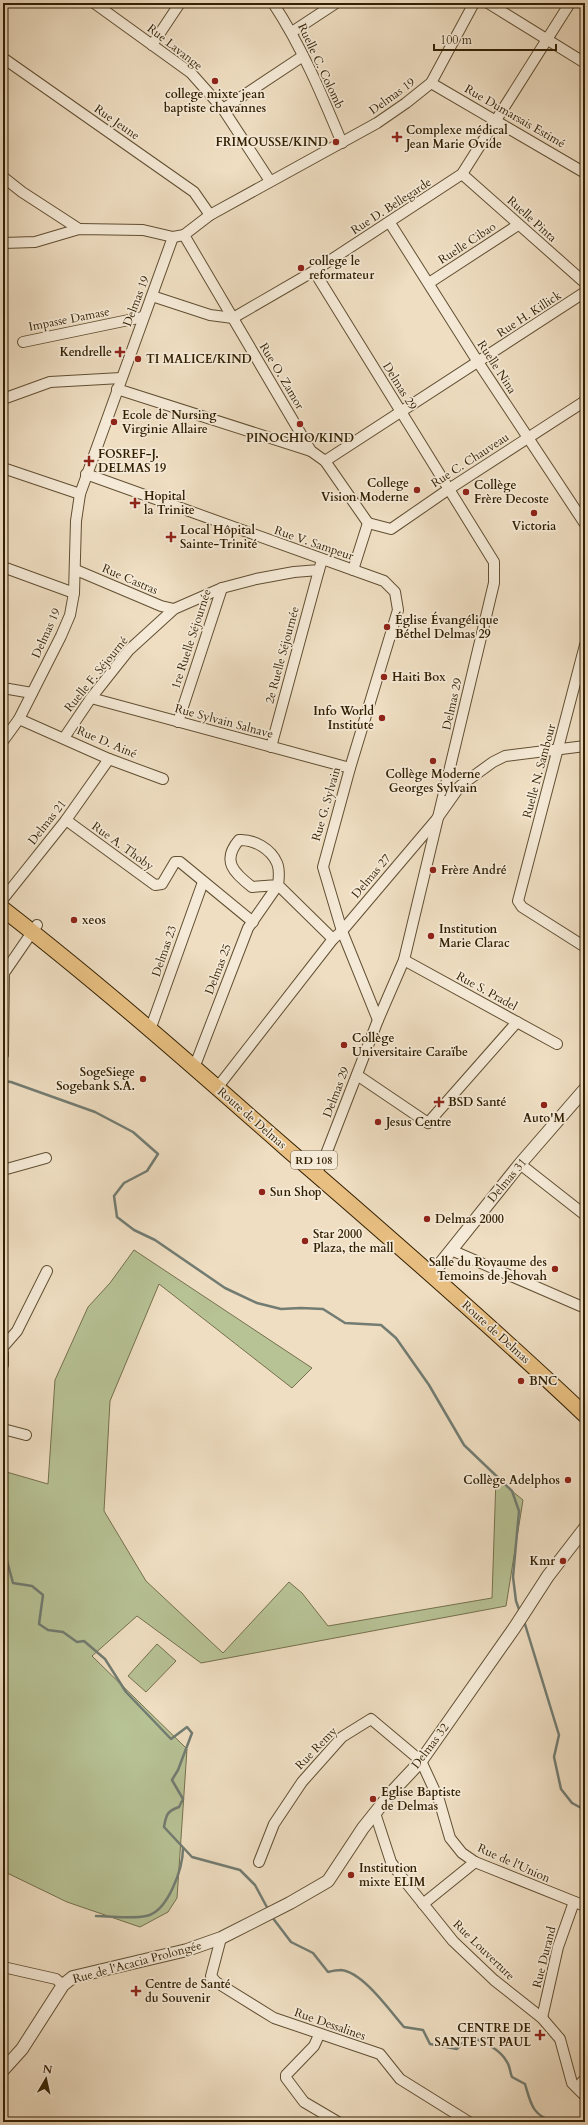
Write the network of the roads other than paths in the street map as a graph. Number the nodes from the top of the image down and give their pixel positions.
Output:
1 (94, 3) edge
2 (180, 3) edge
3 (273, 3) edge
4 (474, 3) edge
5 (488, 3) edge
6 (570, 3) edge
7 (332, 4) edge
8 (292, 32) junction
9 (546, 40) junction
10 (152, 45) junction
11 (303, 56) junction
12 (3, 58) edge
13 (585, 63) edge
14 (431, 83) junction
15 (223, 109) junction
16 (497, 120) junction
17 (342, 143) junction
18 (585, 173) edge
19 (462, 174) junction
20 (3, 177) edge
21 (270, 181) junction
22 (210, 215) junction
23 (390, 222) junction
24 (518, 225) junction
25 (79, 229) junction
26 (184, 235) junction
27 (173, 237) junction
28 (3, 243) edge
29 (314, 271) junction
30 (429, 283) junction
31 (585, 283) edge
32 (585, 292) edge
33 (152, 296) junction
34 (144, 317) junction
35 (233, 318) junction
36 (23, 342) dead end
37 (478, 362) junction
38 (121, 378) junction
39 (117, 390) junction
40 (3, 399) edge
41 (585, 401) edge
42 (402, 413) junction
43 (528, 438) junction
44 (311, 451) junction
45 (326, 461) junction
46 (3, 468) edge
47 (86, 474) junction
48 (449, 489) junction
49 (80, 494) junction
50 (368, 523) junction
51 (585, 524) edge
52 (322, 560) junction
53 (3, 567) edge
54 (76, 570) junction
55 (319, 570) junction
56 (352, 570) junction
57 (222, 588) junction
58 (395, 592) joint
59 (74, 593) junction
60 (174, 609) junction
61 (585, 645) edge
62 (3, 688) edge
63 (32, 693) junction
64 (91, 698) junction
65 (19, 719) junction
66 (178, 722) junction
67 (64, 738) junction
68 (3, 741) edge
69 (585, 746) edge
70 (271, 747) junction
71 (558, 749) junction
72 (109, 759) junction
73 (350, 768) junction
74 (163, 779) dead end
75 (66, 820) junction
76 (436, 820) junction
77 (203, 882) junction
78 (278, 885) junction
79 (3, 899) edge
80 (3, 909) edge
81 (253, 922) junction
82 (34, 928) junction
83 (342, 931) junction
84 (333, 939) junction
85 (585, 947) edge
86 (404, 960) junction
87 (378, 1020) junction
88 (517, 1022) junction
89 (152, 1025) junction
90 (557, 1044) dead end
91 (3, 1056) edge
92 (196, 1064) junction
93 (356, 1076) junction
94 (220, 1084) junction
95 (585, 1089) edge
96 (46, 1158) dead end
97 (520, 1164) junction
98 (318, 1169) junction
99 (3, 1170) edge
100 (585, 1215) edge
101 (451, 1250) junction
102 (47, 1271) dead end
103 (434, 1271) junction
104 (585, 1308) edge
105 (3, 1347) edge
106 (585, 1401) edge
107 (585, 1414) edge
108 (3, 1429) edge
109 (26, 1435) dead end
110 (585, 1528) edge
111 (421, 1761) junction
112 (375, 1813) junction
113 (258, 1862) dead end
114 (475, 1862) junction
115 (574, 1902) junction
116 (423, 1904) junction
117 (585, 1906) edge
118 (221, 1938) junction
119 (3, 1967) edge
120 (63, 1985) junction
121 (542, 2018) junction
122 (319, 2034) junction
123 (3, 2070) edge
124 (585, 2079) edge
125 (577, 2087) junction
126 (585, 2096) edge
127 (338, 2122) edge
128 (469, 2122) edge

1 - 10 street, Rue Lavange
2 - 10 street
3 - 8 street, Ruelle C. Colomb
4 - 14 street, Delmas 19
5 - 9 street
6 - 9 street, Rue D. Bellegarde
7 - 8 street
8 - 11 street, Ruelle C. Colomb
9 - 13 street
9 - 16 street, Rue D. Bellegarde
10 - 15 street, Rue Lavange
11 - 15 street
11 - 17 street, Ruelle C. Colomb
12 - 22 street, Rue Jeune
14 - 16 street, Rue Dumarsais Estimé
14 - 17 street, Delmas 19
15 - 21 street, Rue Lavange
16 - 18 street, Rue Dumarsais Estimé
16 - 19 street, Rue D. Bellegarde
17 - 21 street, Delmas 19
19 - 23 street, Rue D. Bellegarde
19 - 24 street, Ruelle Pinta
20 - 25 street
21 - 22 street, Delmas 19
22 - 26 street, Delmas 19
23 - 29 street, Rue D. Bellegarde
23 - 30 street, Ruelle Nina
24 - 30 street, Ruelle Cibao
24 - 31 street, Ruelle Pinta
25 - 27 street
25 - 28 street
26 - 27 street, Delmas 19
26 - 35 street, Rue O. Zamor
27 - 33 street, Delmas 19
29 - 35 street, Rue D. Bellegarde
29 - 42 street, Delmas 29
30 - 37 street, Ruelle Nina
32 - 37 street, Rue H. Killick
33 - 34 street, Delmas 19
33 - 35 street
34 - 36 street, Impasse Damase
34 - 38 street, Delmas 19
35 - 44 street, Rue O. Zamor
37 - 42 street, Rue H. Killick
37 - 43 street, Ruelle Nina
38 - 39 street, Delmas 19
38 - 40 street
39 - 44 street
39 - 47 street, Delmas 19
41 - 43 street, Rue C. Chauveau
42 - 45 street, Rue H. Killick
42 - 48 street, Delmas 29
43 - 48 street, Rue C. Chauveau
43 - 51 street, Ruelle Nina
44 - 45 street, Rue O. Zamor
45 - 50 street, Rue O. Zamor
46 - 49 street
47 - 49 street, Delmas 19
47 - 52 street, Rue V. Sampeur
48 - 50 street, Rue C. Chauveau
48 - 76 street, Delmas 29
49 - 54 street, Delmas 19
50 - 56 street
52 - 55 street
52 - 56 street, Rue V. Sampeur
53 - 59 street
54 - 59 street, Delmas 19
54 - 60 street, Rue Castras
55 - 57 street, Ruelle F. Séjourné
55 - 70 street, 2e Ruelle Séjournée
56 - 58 street, Rue V. Sampeur
57 - 60 street, Ruelle F. Séjourné
57 - 66 street, 1re Ruelle Séjournée
58 - 73 street, Rue G. Sylvain
59 - 63 street, Delmas 19
60 - 64 street, Ruelle F. Séjourné
61 - 71 street, Ruelle N. Sambour
62 - 63 street
63 - 65 street, Delmas 19
64 - 66 street, Rue Sylvain Salnave
64 - 67 street, Ruelle F. Séjourné
65 - 67 street, Rue D. Ainé
65 - 68 street, Delmas 19
66 - 70 street, Rue Sylvain Salnave
67 - 72 street, Rue D. Ainé
69 - 71 street, Delmas 27
70 - 73 street, Rue Sylvain Salnave
71 - 76 street, Delmas 27
71 - 85 street, Ruelle N. Sambour
72 - 74 street, Rue D. Ainé
72 - 75 street, Delmas 21
73 - 83 street, Rue G. Sylvain
75 - 77 street, Rue A. Thoby
75 - 79 street, Delmas 21
76 - 83 street, Delmas 27
76 - 86 street, Delmas 29
77 - 81 street, Rue A. Thoby
77 - 89 street, Delmas 23
78 - 78 street
78 - 81 street, Delmas 25
78 - 84 street
79 - 82 main road, Route de Delmas / RD 108
80 - 82 main road, Route de Delmas / RD 108
81 - 92 street, Delmas 25
82 - 89 main road, Route de Delmas / RD 108
82 - 91 street
83 - 84 street, Delmas 27
83 - 87 street, Rue G. Sylvain
84 - 94 street, Delmas 27
86 - 87 street, Delmas 29
86 - 88 street, Rue S. Pradel
87 - 93 street, Delmas 29
88 - 90 street, Rue S. Pradel
88 - 93 street
89 - 92 main road, Route de Delmas / RD 108
92 - 94 main road, Route de Delmas / RD 108
93 - 98 street, Delmas 29
94 - 98 main road, Route de Delmas / RD 108
95 - 97 street, Delmas 31
96 - 99 street
97 - 100 street
97 - 101 street, Delmas 31
98 - 103 main road, Route de Delmas / RD 108
101 - 103 street, Delmas 31
101 - 104 street
102 - 105 street
103 - 106 main road, Route de Delmas / RD 108
103 - 107 main road, Route de Delmas / RD 108
108 - 109 street
110 - 111 street, Delmas 32
111 - 112 street, Delmas 32
111 - 113 street, Rue Remy
111 - 114 street, Rue de l'Union
112 - 116 street, Rue Louverture
112 - 118 street, Delmas 32
114 - 115 street, Rue de l'Union
114 - 116 street
115 - 117 street, Rue de l'Union
115 - 121 street, Rue Durand
116 - 121 street, Rue Louverture
118 - 120 street, Rue de l'Acacia Prolongée
118 - 122 street, Rue Dessalines
119 - 120 street
120 - 123 street, Rue de l'Acacia Prolongée
121 - 125 street, Rue Louverture
122 - 127 street
122 - 128 street, Rue Dessalines
124 - 125 street
125 - 126 street, Rue Louverture

